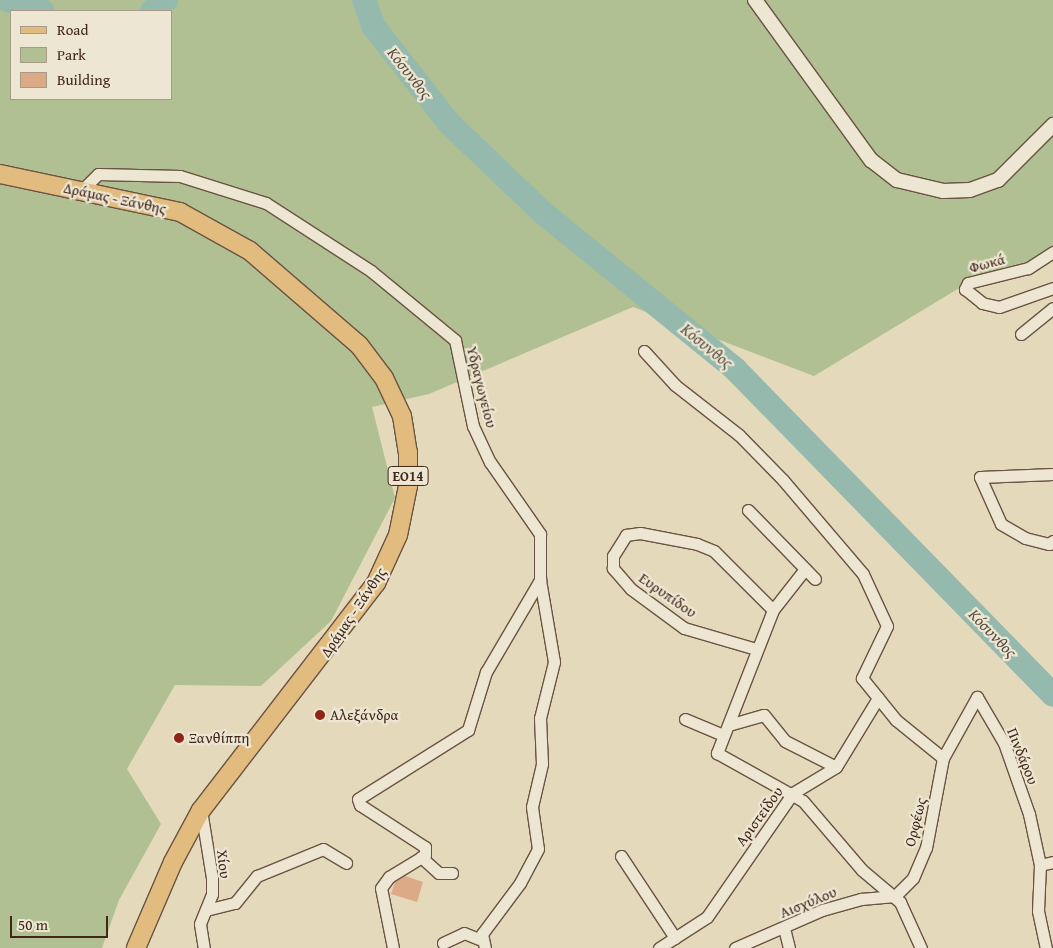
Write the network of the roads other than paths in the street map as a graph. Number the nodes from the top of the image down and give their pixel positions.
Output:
1 (755, 0) edge
2 (1053, 125) edge
3 (0, 174) edge
4 (81, 191) junction
5 (1053, 252) edge
6 (1053, 288) edge
7 (1053, 308) edge
8 (1021, 334) dead end
9 (644, 351) dead end
10 (1053, 474) edge
11 (748, 510) dead end
12 (1052, 545) edge
13 (805, 569) junction
14 (815, 579) dead end
15 (540, 580) junction
16 (773, 610) junction
17 (756, 649) junction
18 (977, 697) joint
19 (878, 698) junction
20 (685, 719) dead end
21 (732, 724) junction
22 (723, 735) junction
23 (943, 758) junction
24 (836, 767) junction
25 (792, 793) junction
26 (201, 810) junction
27 (621, 856) dead end
28 (421, 857) junction
29 (1053, 862) edge
30 (346, 863) dead end
31 (1040, 865) junction
32 (452, 873) dead end
33 (895, 896) junction
34 (206, 910) junction
35 (784, 928) junction
36 (675, 938) junction
37 (443, 943) dead end
38 (482, 944) edge
39 (136, 948) edge
40 (204, 948) edge
41 (393, 948) edge
42 (659, 948) edge
43 (735, 948) edge
44 (789, 948) edge
45 (921, 948) edge
46 (1046, 948) edge

1 - 2 street
3 - 4 main road, Δράμας - Ξάνθης / ΕΟ14
4 - 15 street, Υδραγωγείου
4 - 26 main road, Δράμας - Ξάνθης / ΕΟ14
5 - 6 street, Φωκά
7 - 8 street
9 - 19 street
10 - 12 street
11 - 13 street
13 - 14 street
13 - 16 street
15 - 28 street
15 - 38 street, Υδραγωγείου
16 - 17 street
16 - 17 street, Ευρυπίδου
17 - 21 street
18 - 23 street, Ορφέως
18 - 31 street, Πινδάρου
19 - 23 street
19 - 24 street, Αριστείδου
20 - 22 street
21 - 22 street
21 - 24 street
22 - 25 street
23 - 33 street, Ορφέως
24 - 25 street, Αριστείδου
25 - 33 street
25 - 36 street, Αριστείδου
26 - 34 street, Χίου
26 - 39 main road, Δράμας - Ξάνθης / ΕΟ14
27 - 36 street
28 - 32 street
28 - 41 street
29 - 31 street
30 - 34 street
31 - 46 street, Πινδάρου
33 - 35 street, Αισχύλου
33 - 45 street
34 - 40 street, Χίου
35 - 43 street, Αισχύλου
35 - 44 street
36 - 42 street, Αριστείδου
37 - 38 street

